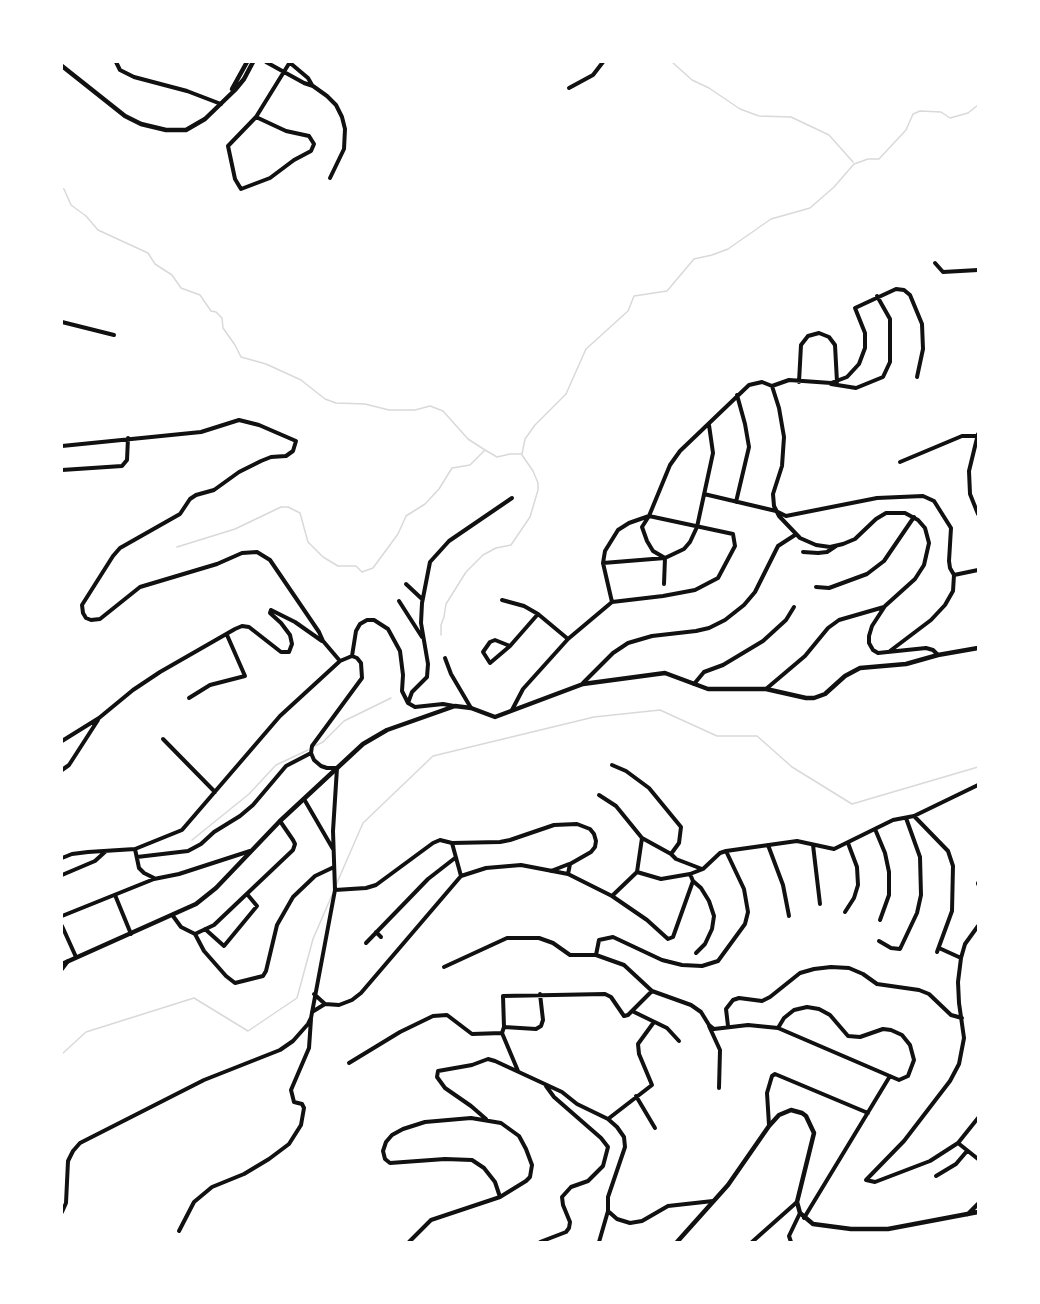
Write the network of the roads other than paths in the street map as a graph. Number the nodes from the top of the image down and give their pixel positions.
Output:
1 (116, 62) edge
2 (247, 62) edge
3 (253, 62) edge
4 (267, 62) edge
5 (289, 62) edge
6 (603, 62) edge
7 (62, 66) edge
8 (284, 70) junction
9 (313, 86) junction
10 (569, 88) dead end
11 (230, 94) junction
12 (221, 105) junction
13 (256, 117) junction
14 (330, 178) dead end
15 (935, 263) dead end
16 (978, 270) edge
17 (877, 296) junction
18 (62, 322) edge
19 (114, 335) dead end
20 (917, 377) dead end
21 (799, 382) junction
22 (837, 382) junction
23 (825, 383) junction
24 (772, 386) junction
25 (737, 395) junction
26 (709, 424) junction
27 (978, 435) edge
28 (128, 438) junction
29 (62, 446) edge
30 (900, 462) dead end
31 (62, 471) edge
32 (704, 494) junction
33 (512, 498) dead end
34 (736, 502) junction
35 (776, 511) junction
36 (978, 514) edge
37 (649, 516) junction
38 (914, 517) junction
39 (697, 527) junction
40 (795, 535) junction
41 (836, 546) junction
42 (803, 552) dead end
43 (665, 558) junction
44 (603, 563) junction
45 (978, 570) edge
46 (954, 575) junction
47 (406, 584) dead end
48 (664, 584) dead end
49 (816, 587) dead end
50 (422, 599) junction
51 (502, 600) dead end
52 (399, 601) dead end
53 (612, 602) junction
54 (885, 606) junction
55 (794, 607) dead end
56 (538, 614) junction
57 (227, 635) junction
58 (568, 639) junction
59 (424, 640) junction
60 (323, 641) junction
61 (510, 646) junction
62 (978, 648) edge
63 (888, 653) junction
64 (938, 655) junction
65 (352, 656) junction
66 (445, 658) dead end
67 (340, 661) junction
68 (583, 684) junction
69 (694, 685) junction
70 (766, 689) junction
71 (189, 698) dead end
72 (408, 703) junction
73 (455, 706) junction
74 (471, 708) junction
75 (512, 710) junction
76 (99, 718) junction
77 (163, 740) dead end
78 (62, 741) edge
79 (311, 753) junction
80 (612, 765) dead end
81 (338, 768) junction
82 (62, 770) edge
83 (978, 785) edge
84 (215, 792) junction
85 (599, 795) dead end
86 (304, 799) junction
87 (914, 816) junction
88 (906, 818) junction
89 (280, 821) junction
90 (875, 829) junction
91 (642, 838) junction
92 (452, 843) junction
93 (848, 843) junction
94 (768, 845) junction
95 (813, 845) junction
96 (135, 849) junction
97 (255, 849) junction
98 (333, 849) junction
99 (107, 851) junction
100 (726, 851) junction
101 (671, 854) junction
102 (138, 857) junction
103 (62, 858) edge
104 (455, 858) junction
105 (570, 864) junction
106 (334, 867) junction
107 (703, 869) junction
108 (550, 871) junction
109 (638, 872) junction
110 (62, 874) edge
111 (568, 874) junction
112 (690, 874) junction
113 (461, 876) junction
114 (154, 879) junction
115 (693, 881) junction
116 (335, 890) junction
117 (247, 894) junction
118 (115, 895) junction
119 (612, 896) junction
120 (820, 904) dead end
121 (846, 912) dead end
122 (62, 916) edge
123 (173, 916) junction
124 (789, 916) dead end
125 (880, 920) dead end
126 (62, 926) edge
127 (978, 926) edge
128 (205, 929) junction
129 (376, 932) junction
130 (131, 934) junction
131 (195, 934) junction
132 (381, 937) dead end
133 (879, 941) dead end
134 (366, 943) dead end
135 (696, 953) dead end
136 (596, 955) junction
137 (75, 957) junction
138 (961, 958) junction
139 (68, 961) junction
140 (62, 964) edge
141 (444, 967) dead end
142 (62, 969) edge
143 (652, 991) junction
144 (314, 994) junction
145 (540, 994) junction
146 (325, 1005) junction
147 (632, 1011) junction
148 (311, 1012) junction
149 (311, 1018) junction
150 (962, 1018) junction
151 (654, 1022) junction
152 (709, 1025) junction
153 (728, 1026) junction
154 (504, 1027) junction
155 (778, 1028) junction
156 (502, 1033) junction
157 (678, 1041) dead end
158 (349, 1063) dead end
159 (519, 1072) junction
160 (890, 1076) junction
161 (545, 1086) junction
162 (719, 1088) dead end
163 (636, 1096) junction
164 (868, 1113) junction
165 (978, 1118) edge
166 (486, 1119) junction
167 (608, 1119) junction
168 (770, 1126) junction
169 (655, 1128) dead end
170 (958, 1143) junction
171 (967, 1151) junction
172 (978, 1159) edge
173 (936, 1176) dead end
174 (64, 1193) edge
175 (500, 1197) junction
176 (713, 1201) junction
177 (797, 1202) junction
178 (978, 1204) edge
179 (608, 1211) junction
180 (62, 1212) edge
181 (978, 1212) edge
182 (800, 1213) junction
183 (968, 1214) junction
184 (804, 1218) junction
185 (179, 1231) dead end
186 (409, 1242) edge
187 (540, 1242) edge
188 (599, 1242) edge
189 (677, 1242) edge
190 (752, 1242) edge
191 (791, 1242) edge

1 - 12 street
2 - 11 street
3 - 11 street
4 - 8 street
5 - 8 street
5 - 9 street
6 - 10 street
7 - 12 street
8 - 9 street
8 - 13 street
9 - 14 street
11 - 12 street
13 - 13 street
15 - 16 street
17 - 20 street
17 - 22 street
17 - 23 street
18 - 19 street
21 - 22 street
21 - 23 street
21 - 24 street
22 - 23 street
24 - 25 street
24 - 35 street
25 - 26 street
25 - 34 street
26 - 32 street
26 - 37 street
27 - 30 street
27 - 36 street
28 - 29 street
28 - 31 street
28 - 60 street
32 - 34 street
32 - 39 street
33 - 50 street
34 - 35 street
35 - 40 street
35 - 46 street
37 - 39 street
37 - 43 street
37 - 44 street
38 - 41 street
38 - 49 street
38 - 54 street
39 - 43 street
39 - 53 street
40 - 41 street
40 - 68 street
41 - 42 street
43 - 44 street
43 - 48 street
44 - 53 street
45 - 46 street
46 - 63 street
47 - 50 street
50 - 59 street
51 - 56 street
52 - 59 street
53 - 58 street
54 - 63 street
54 - 70 street
55 - 69 street
56 - 58 street
56 - 61 street
57 - 60 street
57 - 71 street
57 - 76 street
58 - 75 street
59 - 72 street
60 - 67 street
61 - 61 street
62 - 64 street
63 - 64 street
64 - 70 street
65 - 67 street
65 - 72 street
65 - 79 street
66 - 74 street
67 - 84 street
68 - 69 street
68 - 75 street
69 - 70 street
72 - 73 street
73 - 74 street
73 - 81 street
74 - 75 street
76 - 78 street
76 - 82 street
77 - 84 street
79 - 81 street
79 - 102 street
80 - 101 street
81 - 86 street
81 - 98 street
83 - 87 street
84 - 96 street
85 - 91 street
86 - 89 street
86 - 98 street
87 - 88 street
87 - 138 street
88 - 90 street
88 - 133 street
89 - 97 street
89 - 117 street
90 - 93 street
90 - 125 street
91 - 101 street
91 - 109 street
92 - 104 street
92 - 105 street
92 - 116 street
93 - 95 street
93 - 121 street
94 - 95 street
94 - 100 street
94 - 124 street
95 - 120 street
96 - 99 street
96 - 102 street
97 - 114 street
97 - 123 street
98 - 106 street
99 - 103 street
99 - 110 street
100 - 107 street
100 - 136 street
101 - 107 street
102 - 114 street
104 - 113 street
104 - 129 street
105 - 108 street
105 - 111 street
106 - 116 street
106 - 131 street
107 - 112 street
108 - 111 street
108 - 113 street
109 - 112 street
109 - 119 street
111 - 119 street
112 - 115 street
113 - 146 street
114 - 118 street
115 - 119 street
115 - 135 street
116 - 144 street
117 - 128 street
117 - 128 street
118 - 122 street
118 - 130 street
123 - 130 street
123 - 131 street
126 - 137 street
127 - 138 street
128 - 131 street
129 - 132 street
129 - 134 street
130 - 137 street
136 - 141 street
136 - 143 street
137 - 139 street
138 - 150 street
139 - 140 street
139 - 142 street
143 - 147 street
143 - 152 street
144 - 146 street
144 - 148 street
145 - 147 street
145 - 154 street
145 - 154 street
146 - 148 street
147 - 151 street
148 - 149 street
149 - 174 street
149 - 185 street
150 - 153 street
150 - 170 street
151 - 157 street
151 - 163 street
152 - 153 street
152 - 162 street
153 - 155 street
154 - 156 street
155 - 160 street
155 - 160 street
156 - 158 street
156 - 159 street
159 - 161 street
159 - 166 street
160 - 164 street
161 - 167 street
161 - 187 street
163 - 167 street
163 - 169 street
164 - 168 street
164 - 184 street
165 - 170 street
166 - 175 street
166 - 175 street
167 - 179 street
168 - 176 street
168 - 177 street
170 - 171 street
171 - 172 street
171 - 173 street
174 - 180 street
175 - 186 street
176 - 179 street
176 - 189 street
177 - 182 street
177 - 190 street
178 - 183 street
179 - 188 street
181 - 183 street
182 - 184 street
182 - 191 street
183 - 184 street

